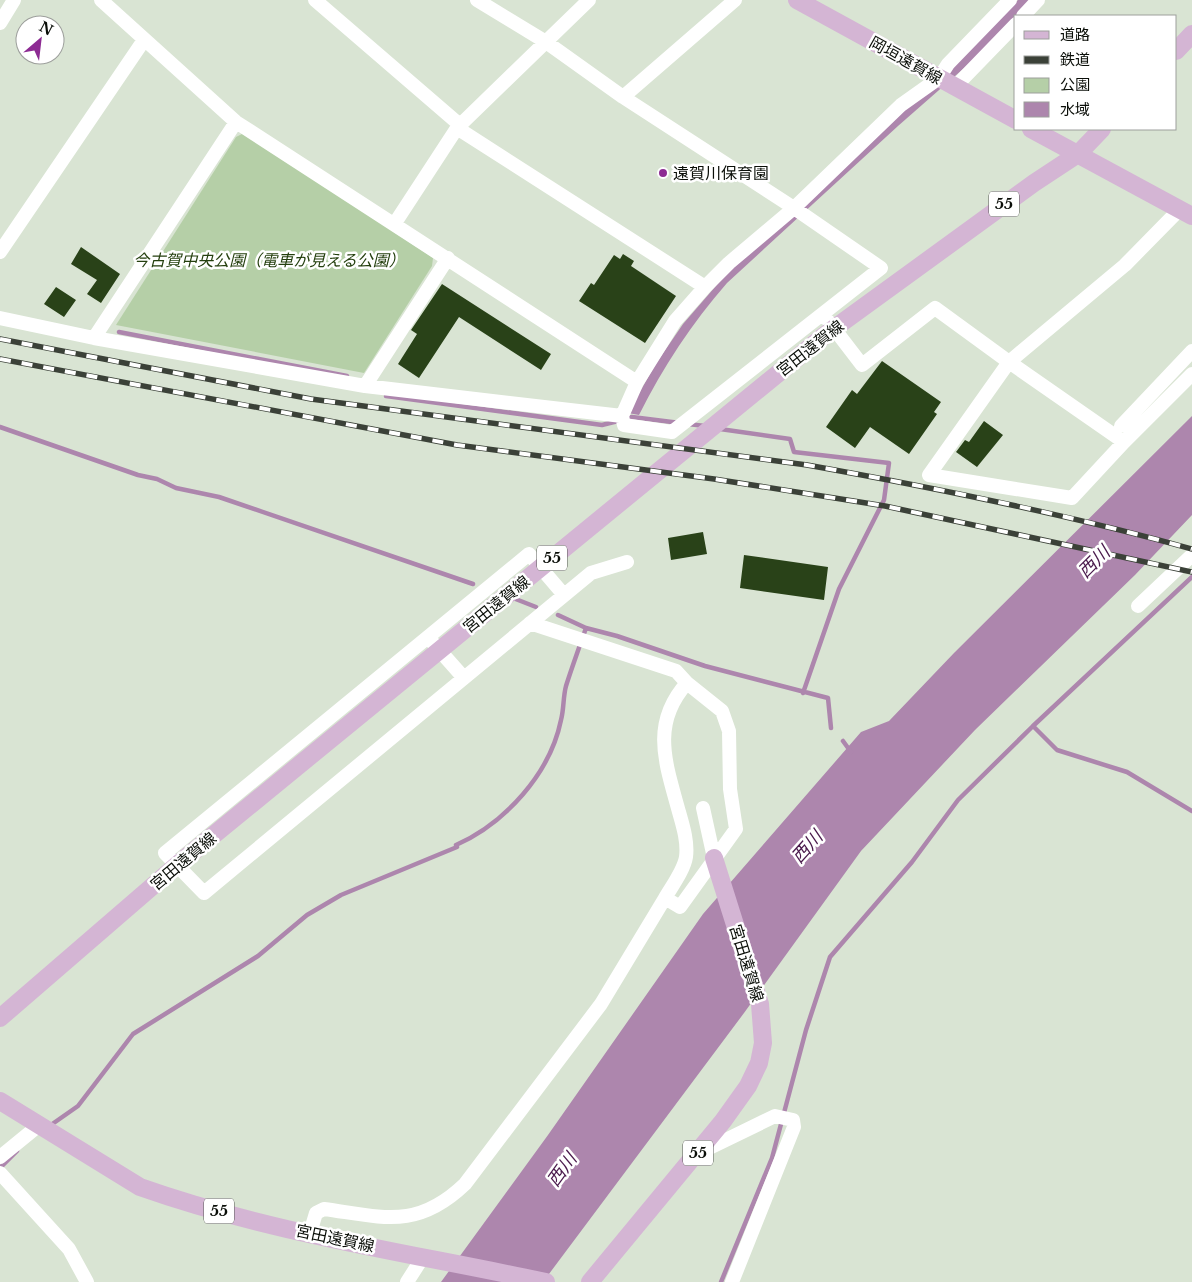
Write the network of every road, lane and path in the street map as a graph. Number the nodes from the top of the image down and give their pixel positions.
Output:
1 (14, 0) edge
2 (100, 0) edge
3 (315, 0) edge
4 (477, 0) edge
5 (589, 0) edge
6 (735, 0) edge
7 (797, 0) edge
8 (1010, 0) edge
9 (1038, 0) edge
10 (1024, 15) edge
11 (0, 23) edge
12 (1014, 26) edge
13 (1192, 34) edge
14 (144, 40) junction
15 (546, 42) junction
16 (1177, 50) edge
17 (939, 78) junction
18 (955, 87) junction
19 (622, 97) junction
20 (1014, 119) edge
21 (236, 122) junction
22 (459, 126) junction
23 (1033, 130) edge
24 (1101, 130) edge
25 (1078, 154) junction
26 (794, 208) junction
27 (1186, 213) edge
28 (395, 223) junction
29 (0, 252) edge
30 (448, 258) junction
31 (705, 287) junction
32 (823, 314) junction
33 (0, 318) edge
34 (94, 338) junction
35 (1192, 351) edge
36 (1009, 362) junction
37 (1192, 374) edge
38 (637, 382) junction
39 (365, 386) junction
40 (622, 416) junction
41 (1121, 426) dead end
42 (1124, 442) junction
43 (1192, 555) edge
44 (627, 562) dead end
45 (564, 595) junction
46 (1138, 606) dead end
47 (530, 623) junction
48 (428, 637) junction
49 (464, 678) junction
50 (688, 683) junction
51 (703, 808) dead end
52 (714, 858) junction
53 (177, 865) junction
54 (665, 898) junction
55 (0, 1018) edge
56 (0, 1101) edge
57 (38, 1126) junction
58 (696, 1154) junction
59 (0, 1157) edge
60 (0, 1173) edge
61 (310, 1233) junction
62 (423, 1257) junction
63 (541, 1281) edge
64 (87, 1282) edge
65 (407, 1282) edge
66 (590, 1282) edge
67 (732, 1282) edge

1 - 11 street
2 - 14 street
3 - 22 street
4 - 15 street
5 - 15 street
6 - 19 street
7 - 17 main road, 岡垣遠賀線
8 - 17 street
9 - 10 street
12 - 18 street
13 - 16 main road
14 - 21 street
14 - 29 street
15 - 19 street
15 - 22 street
17 - 18 main road, 岡垣遠賀線
17 - 26 street
18 - 20 main road, 岡垣遠賀線
19 - 26 street
21 - 28 street
21 - 34 street
22 - 28 street
22 - 31 street
23 - 25 main road
24 - 25 main road, 宮田遠賀線
25 - 27 main road
25 - 53 main road, 宮田遠賀線 / 55
26 - 31 street
26 - 32 street
27 - 36 street
28 - 30 street
30 - 38 street
30 - 39 street
31 - 38 street
32 - 36 street
32 - 40 street
33 - 34 street
34 - 39 street
35 - 41 street
36 - 42 street
36 - 42 street
37 - 42 street
38 - 40 street
39 - 40 street
43 - 46 street
44 - 45 street
45 - 47 street
45 - 48 street
47 - 49 street
47 - 50 street
48 - 49 street
48 - 53 street
49 - 53 street
50 - 52 street
50 - 54 street
51 - 52 street
52 - 54 street
52 - 58 main road, 宮田遠賀線 / 55
53 - 55 main road, 宮田遠賀線 / 55
54 - 61 street
56 - 57 main road, 宮田遠賀線 / 55
57 - 59 street
57 - 61 main road, 宮田遠賀線 / 55
58 - 66 main road, 宮田遠賀線 / 55
58 - 67 street
60 - 64 street
61 - 62 main road, 宮田遠賀線 / 55
62 - 63 main road, 宮田遠賀線 / 55
62 - 65 street

